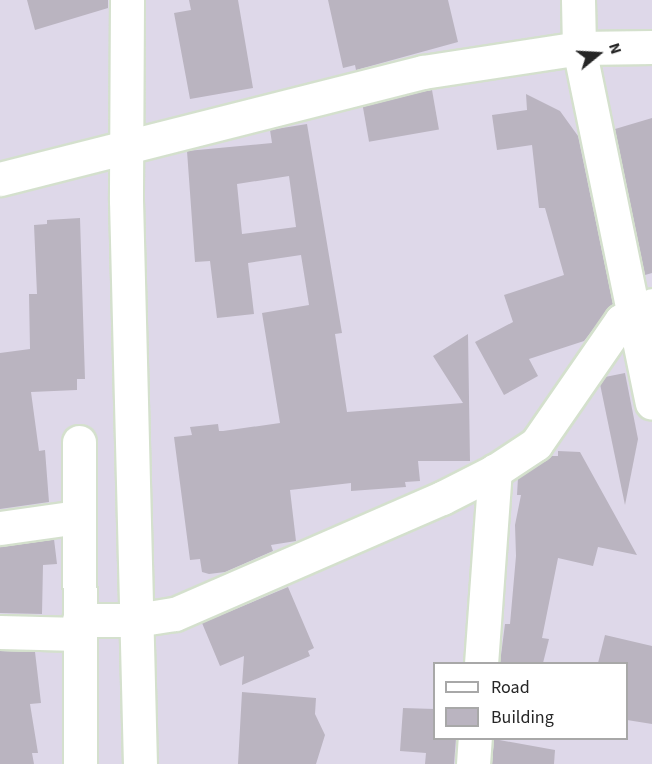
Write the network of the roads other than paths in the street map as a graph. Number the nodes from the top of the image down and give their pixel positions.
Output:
1 (128, 0) edge
2 (578, 0) edge
3 (652, 47) edge
4 (579, 48) junction
5 (125, 147) junction
6 (0, 179) edge
7 (644, 310) edge
8 (652, 403) edge
9 (79, 441) dead end
10 (495, 471) junction
11 (78, 517) junction
12 (0, 528) edge
13 (136, 620) junction
14 (79, 627) junction
15 (0, 632) edge
16 (481, 662) edge
17 (475, 740) edge
18 (80, 764) edge
19 (140, 764) edge
20 (474, 764) edge

1 - 5 street
2 - 4 street
3 - 4 street
4 - 5 street
4 - 7 street
5 - 6 street
5 - 13 street
7 - 8 street
7 - 10 street
9 - 11 street
10 - 13 street
10 - 16 street
11 - 12 street
11 - 14 street
13 - 14 street
13 - 19 street
14 - 15 street
14 - 18 street
17 - 20 street

